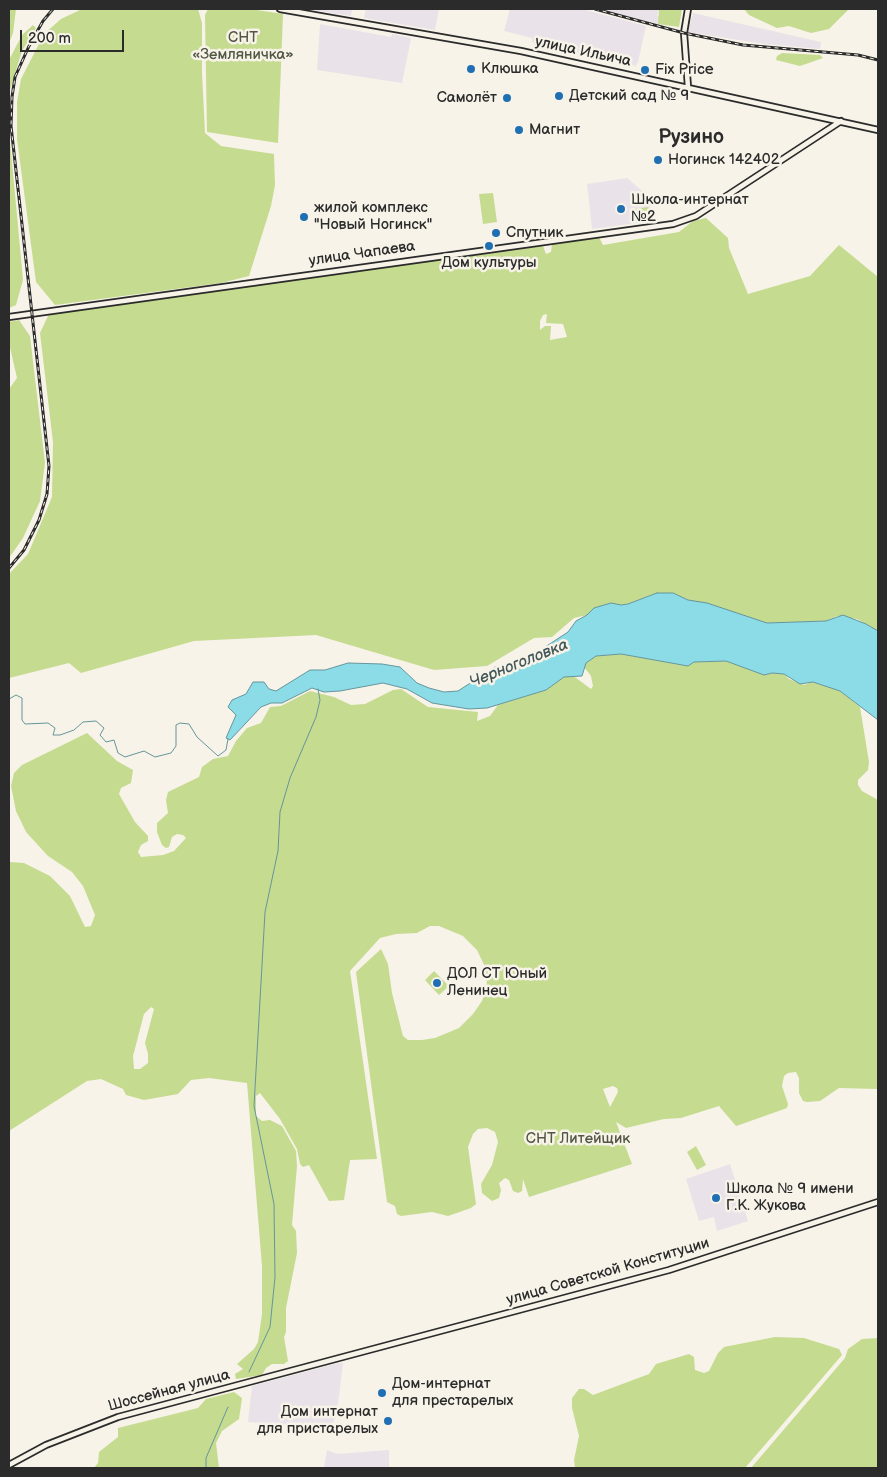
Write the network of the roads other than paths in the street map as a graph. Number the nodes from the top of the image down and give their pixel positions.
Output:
1 (280, 9) edge
2 (688, 9) edge
3 (688, 87) junction
4 (841, 121) junction
5 (878, 130) edge
6 (9, 317) edge
7 (878, 1202) edge
8 (342, 1358) joint
9 (9, 1465) edge

1 - 3 street, улица Ильича
2 - 3 street
3 - 4 street, улица Ильича
4 - 5 street, улица Ильича
4 - 6 street, улица Чапаева
7 - 8 street, улица Советской Конституции
8 - 9 street, Шоссейная улица

